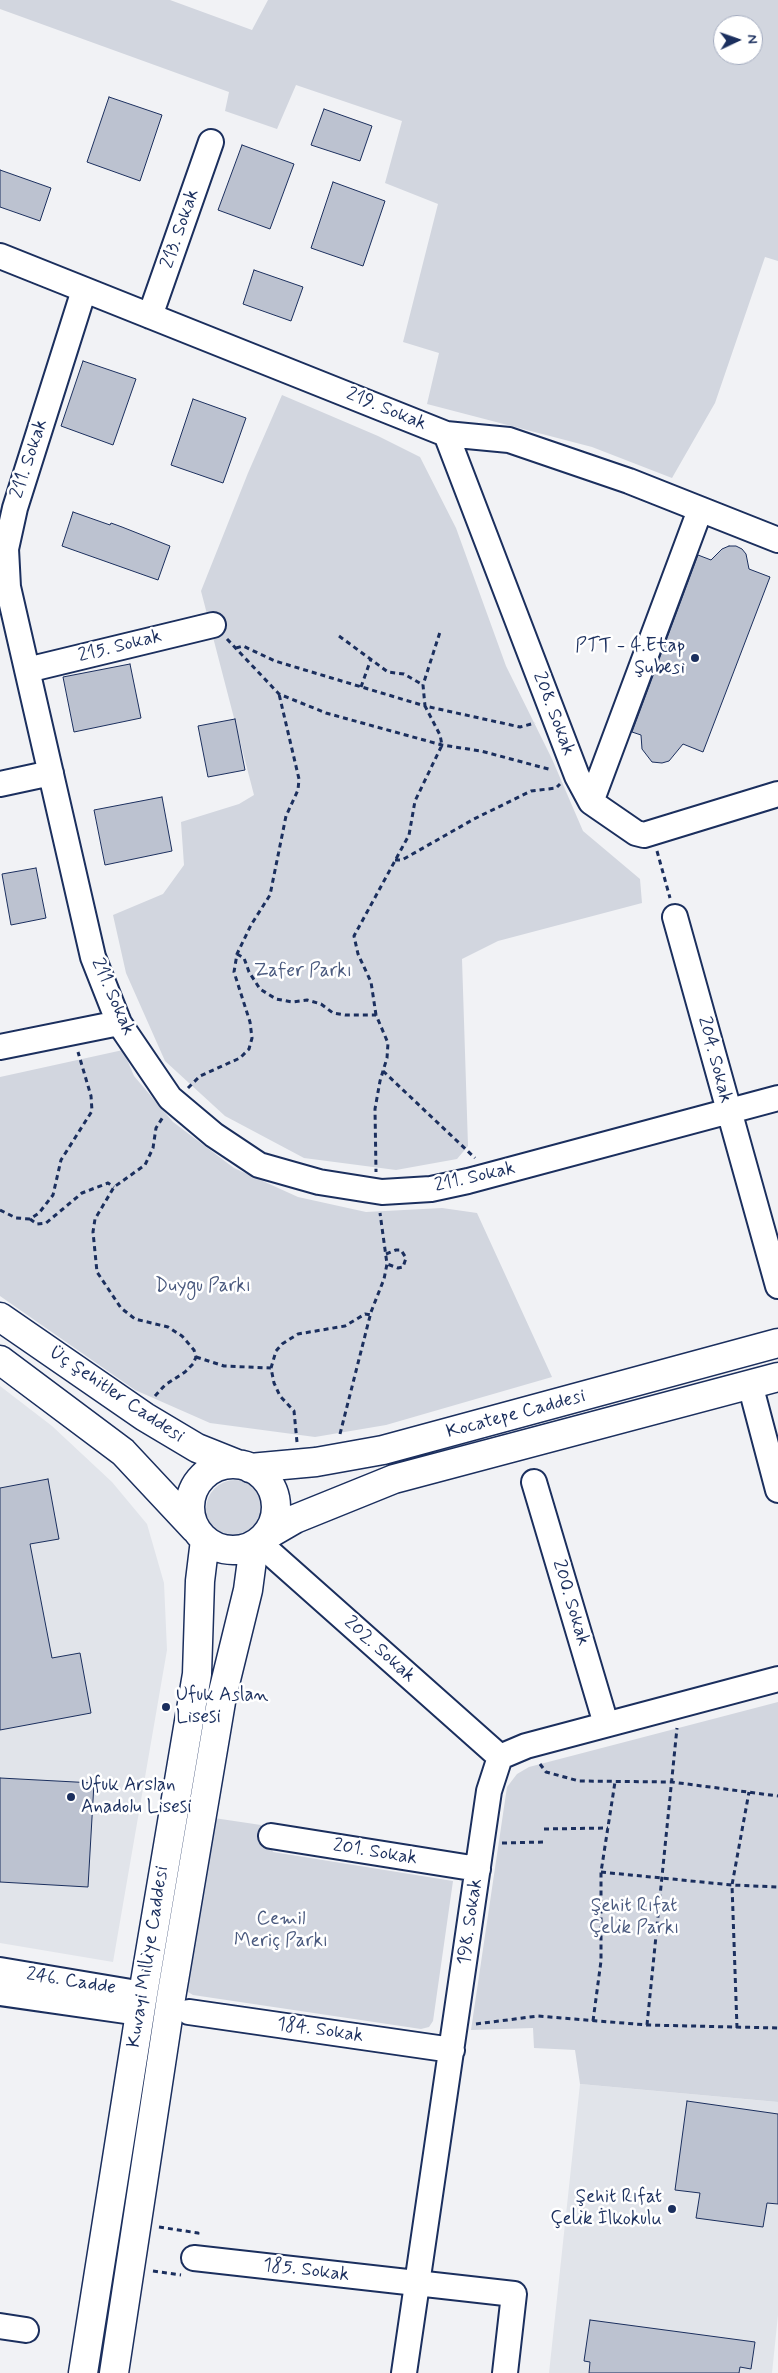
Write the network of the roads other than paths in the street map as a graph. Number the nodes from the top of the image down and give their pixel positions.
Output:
1 (211, 142) dead end
2 (0, 256) edge
3 (84, 290) junction
4 (150, 316) junction
5 (446, 434) junction
6 (700, 510) junction
7 (778, 540) edge
8 (3, 549) edge
9 (213, 625) road end
10 (27, 670) junction
11 (51, 773) junction
12 (0, 784) edge
13 (778, 794) edge
14 (591, 802) junction
15 (675, 917) road end
16 (118, 1023) junction
17 (0, 1048) edge
18 (778, 1098) edge
19 (728, 1111) junction
20 (778, 1286) edge
21 (0, 1317) edge
22 (778, 1343) edge
23 (0, 1360) edge
24 (778, 1377) edge
25 (750, 1384) junction
26 (244, 1466) junction
27 (534, 1482) dead end
28 (778, 1490) edge
29 (201, 1535) junction
30 (259, 1541) junction
31 (778, 1679) edge
32 (606, 1724) junction
33 (500, 1757) junction
34 (271, 1836) dead end
35 (478, 1869) junction
36 (0, 1970) edge
37 (0, 1993) edge
38 (141, 2004) junction
39 (176, 2009) junction
40 (452, 2050) junction
41 (194, 2258) road end
42 (418, 2284) junction
43 (0, 2326) edge
44 (26, 2330) dead end
45 (82, 2373) edge
46 (114, 2373) edge
47 (404, 2373) edge
48 (505, 2373) edge

1 - 4 street, 213. Sokak
2 - 3 street, 219. Sokak
3 - 4 street, 219. Sokak
3 - 8 street, 211. Sokak
4 - 5 street, 219. Sokak
5 - 6 street, 219. Sokak
5 - 14 street, 208. Sokak
6 - 7 street, 219. Sokak
6 - 14 street
8 - 10 street, 211. Sokak
9 - 10 street, 215. Sokak
10 - 11 street, 211. Sokak
11 - 12 street
11 - 16 street, 211. Sokak
13 - 14 street, 208. Sokak
15 - 19 street, 204. Sokak
16 - 17 street
16 - 19 street, 211. Sokak
18 - 19 street, 211. Sokak
19 - 20 street, 204. Sokak
21 - 26 main road, Üç Şehitler Caddesi
22 - 26 main road, Kocatepe Caddesi
23 - 29 main road, Üç Şehitler Caddesi
24 - 25 main road, Kocatepe Caddesi
25 - 28 street
25 - 30 main road, Kocatepe Caddesi
26 - 29 main road
26 - 30 main road
27 - 32 street, 200. Sokak
29 - 30 main road
29 - 38 main road, Kuvayi Milliye Caddesi
30 - 33 street, 202. Sokak
30 - 39 main road, Kuvayi Milliye Caddesi
31 - 32 street
32 - 33 street
33 - 35 street, 198. Sokak
34 - 35 street, 201. Sokak
35 - 40 street, 198. Sokak
36 - 38 street, 246. Cadde
37 - 38 street, 246. Cadde
38 - 39 main road
38 - 45 main road, Kuvayi Milliye Caddesi
39 - 40 street, 184. Sokak
39 - 46 main road, Kuvayi Milliye Caddesi
40 - 42 street, 198. Sokak
41 - 42 street, 185. Sokak
42 - 47 street, 198. Sokak
42 - 48 street, 185. Sokak
43 - 44 street

